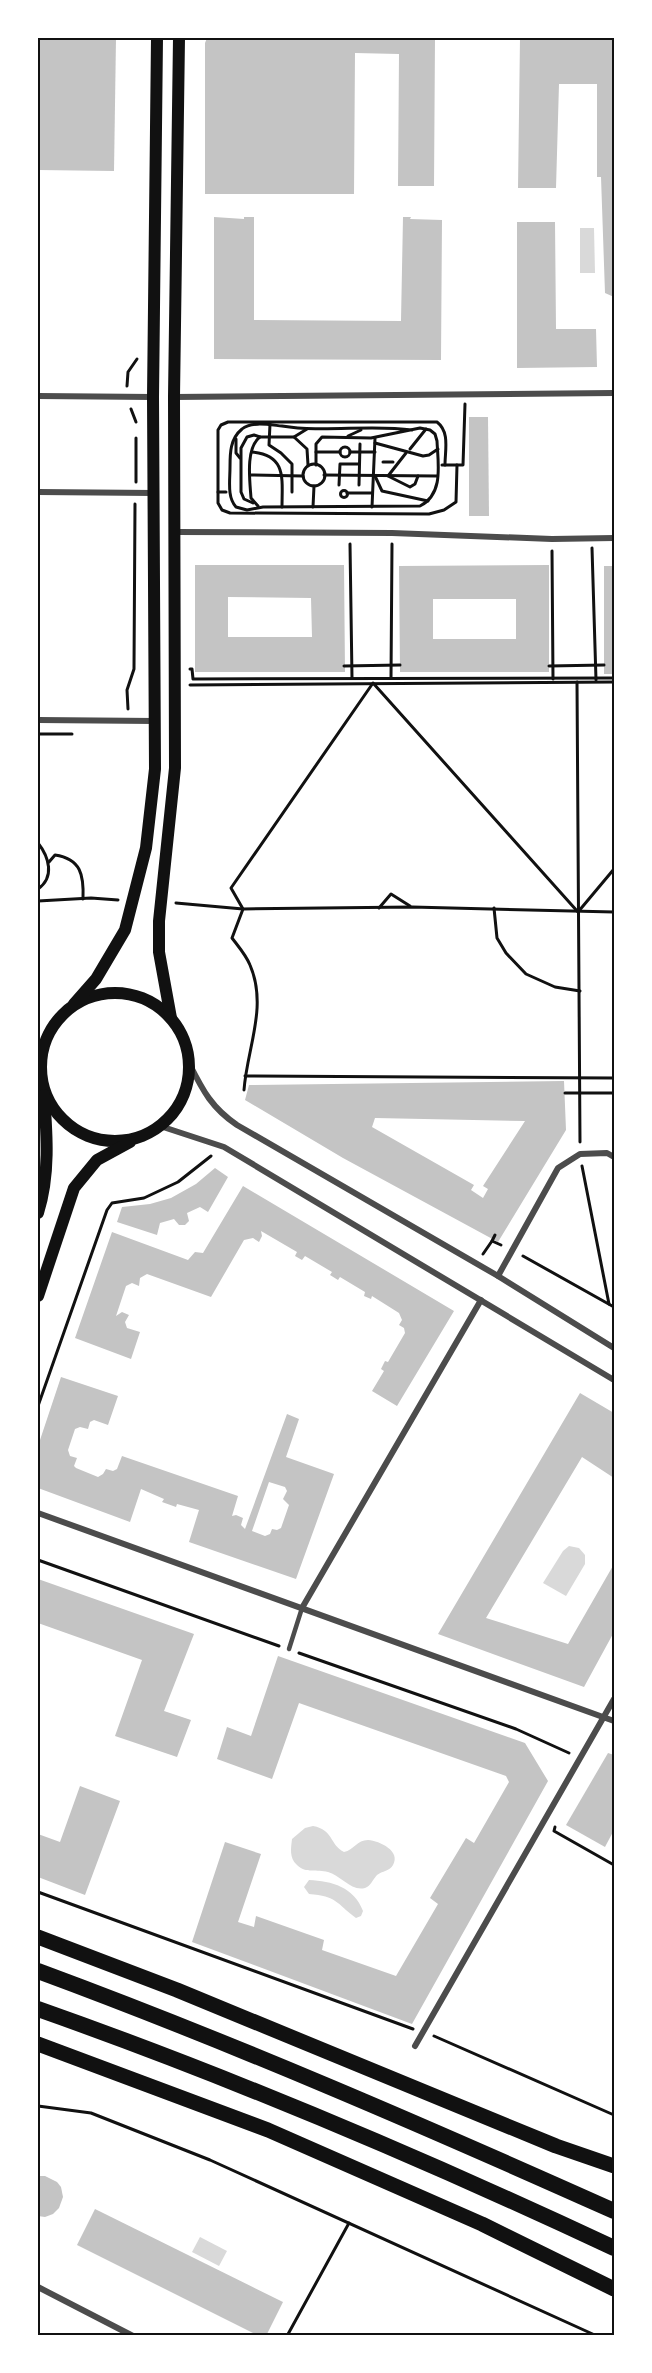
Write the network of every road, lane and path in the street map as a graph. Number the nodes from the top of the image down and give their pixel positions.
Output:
1 (157, 38) edge
2 (179, 38) edge
3 (615, 393) edge
4 (38, 396) edge
5 (153, 397) junction
6 (174, 397) junction
7 (464, 417) dead end
8 (270, 423) junction
9 (307, 429) junction
10 (426, 429) junction
11 (363, 430) junction
12 (412, 430) junction
13 (268, 436) junction
14 (260, 437) junction
15 (294, 437) junction
16 (346, 437) junction
17 (236, 438) junction
18 (375, 438) junction
19 (375, 443) junction
20 (360, 444) dead end
21 (410, 448) dead end
22 (438, 449) junction
23 (252, 452) junction
24 (316, 452) junction
25 (340, 452) junction
26 (350, 452) junction
27 (359, 452) junction
28 (375, 452) junction
29 (406, 453) dead end
30 (241, 459) junction
31 (367, 462) dead end
32 (384, 462) dead end
33 (393, 462) dead end
34 (359, 463) junction
35 (316, 465) junction
36 (457, 465) junction
37 (308, 466) junction
38 (251, 475) junction
39 (282, 476) junction
40 (292, 476) junction
41 (303, 476) junction
42 (324, 476) junction
43 (339, 476) junction
44 (359, 476) junction
45 (375, 476) junction
46 (388, 476) junction
47 (418, 476) junction
48 (437, 476) junction
49 (339, 485) dead end
50 (359, 485) dead end
51 (314, 486) junction
52 (38, 492) edge
53 (218, 492) junction
54 (226, 492) dead end
55 (292, 492) dead end
56 (347, 493) dead end
57 (372, 493) junction
58 (153, 494) junction
59 (428, 501) junction
60 (254, 503) junction
61 (263, 507) junction
62 (282, 507) junction
63 (313, 507) junction
64 (372, 507) junction
65 (175, 532) junction
66 (350, 533) junction
67 (392, 533) junction
68 (615, 538) edge
69 (552, 539) junction
70 (592, 539) junction
71 (351, 665) junction
72 (391, 665) junction
73 (400, 665) dead end
74 (604, 665) dead end
75 (344, 666) dead end
76 (551, 666) junction
77 (596, 666) junction
78 (154, 668) junction
79 (176, 668) junction
80 (134, 669) dead end
81 (553, 680) junction
82 (597, 680) junction
83 (615, 680) edge
84 (352, 681) junction
85 (391, 681) junction
86 (577, 682) junction
87 (373, 683) junction
88 (176, 686) junction
89 (38, 720) edge
90 (155, 721) junction
91 (38, 843) edge
92 (49, 862) junction
93 (615, 869) edge
94 (38, 889) edge
95 (91, 898) dead end
96 (83, 899) junction
97 (38, 901) edge
98 (213, 906) dead end
99 (412, 907) junction
100 (378, 908) junction
101 (494, 908) junction
102 (243, 909) junction
103 (578, 912) junction
104 (615, 912) edge
105 (579, 991) junction
106 (74, 1004) junction
107 (171, 1018) junction
108 (190, 1065) junction
109 (245, 1076) junction
110 (581, 1077) junction
111 (615, 1078) edge
112 (44, 1085) junction
113 (244, 1090) dead end
114 (565, 1093) dead end
115 (581, 1093) junction
116 (614, 1093) edge
117 (160, 1126) junction
118 (135, 1140) junction
119 (224, 1147) junction
120 (580, 1154) junction
121 (615, 1157) edge
122 (38, 1213) edge
123 (495, 1235) dead end
124 (512, 1250) junction
125 (498, 1276) junction
126 (38, 1296) edge
127 (481, 1300) junction
128 (609, 1304) junction
129 (615, 1307) edge
130 (615, 1348) edge
131 (615, 1380) edge
132 (38, 1406) edge
133 (38, 1513) edge
134 (38, 1560) edge
135 (302, 1608) junction
136 (289, 1649) junction
137 (615, 1699) edge
138 (604, 1717) junction
139 (615, 1720) edge
140 (580, 1758) junction
141 (556, 1826) dead end
142 (615, 1865) edge
143 (38, 1892) edge
144 (38, 1937) edge
145 (38, 1971) edge
146 (38, 2009) edge
147 (423, 2032) junction
148 (38, 2044) edge
149 (415, 2046) dead end
150 (38, 2106) edge
151 (615, 2115) edge
152 (615, 2166) edge
153 (615, 2211) edge
154 (349, 2223) junction
155 (615, 2248) edge
156 (38, 2287) edge
157 (615, 2289) edge
158 (133, 2336) edge
159 (287, 2336) edge
160 (597, 2336) edge

1 - 5 main road
2 - 6 main road
3 - 6 street
4 - 5 street
5 - 58 main road
6 - 65 main road
7 - 36 path
8 - 9 path
8 - 13 path
8 - 17 path
8 - 36 path
8 - 53 path
9 - 11 path
9 - 15 path
10 - 12 path
10 - 21 path
10 - 22 path
11 - 12 path
11 - 16 path
12 - 18 path
13 - 14 path
13 - 15 path
13 - 40 path
14 - 23 path
14 - 30 path
15 - 37 path
16 - 18 path
16 - 24 path
17 - 30 path
17 - 61 path
18 - 19 path
19 - 22 path
19 - 28 path
20 - 27 path
22 - 48 path
23 - 38 path
23 - 39 path
24 - 25 path
24 - 35 path
25 - 26 path
25 - 26 path
26 - 27 path
27 - 28 path
27 - 34 path
28 - 45 path
29 - 46 path
30 - 60 path
31 - 34 path
32 - 33 path
34 - 43 path
34 - 44 path
35 - 37 path
35 - 42 path
36 - 53 path
37 - 41 path
38 - 39 path
38 - 60 path
39 - 40 path
39 - 62 path
40 - 41 path
40 - 55 path
41 - 51 path
42 - 43 path
42 - 51 path
43 - 44 path
43 - 49 path
44 - 45 path
44 - 50 path
45 - 46 path
45 - 57 path
45 - 59 path
46 - 47 path
46 - 47 path
47 - 48 path
48 - 59 path
51 - 63 path
52 - 58 street
53 - 54 path
56 - 57 path
57 - 64 path
58 - 78 main road
59 - 64 path
60 - 61 path
61 - 62 path
62 - 63 path
63 - 64 path
65 - 66 street
65 - 79 main road
66 - 67 street
66 - 71 path
67 - 69 street
67 - 72 path
68 - 70 street
69 - 70 street
69 - 76 path
70 - 77 path
71 - 72 path
71 - 75 path
71 - 84 path
72 - 73 path
72 - 85 path
74 - 77 path
76 - 77 path
76 - 81 path
77 - 82 path
78 - 80 path
78 - 90 main road
79 - 84 path
79 - 88 main road
81 - 82 path
81 - 85 path
81 - 86 path
82 - 83 path
82 - 86 path
84 - 85 path
84 - 87 path
84 - 88 path
85 - 87 path
86 - 103 path
87 - 102 path
87 - 103 path
88 - 107 main road
89 - 90 street
90 - 106 main road
91 - 92 path
92 - 94 path
92 - 96 path
93 - 103 path
95 - 96 path
96 - 97 path
98 - 102 path
99 - 100 path
99 - 100 path
99 - 101 path
100 - 102 path
101 - 103 path
101 - 105 path
102 - 109 path
103 - 104 path
103 - 105 path
105 - 110 path
106 - 107 main road
106 - 112 main road
107 - 108 main road
108 - 117 main road
108 - 125 street
109 - 110 path
109 - 113 path
110 - 111 path
110 - 115 path
112 - 118 main road
112 - 122 main road
114 - 115 path
115 - 116 path
115 - 120 path
117 - 118 main road
117 - 119 street
118 - 126 main road
119 - 127 street
119 - 132 path
120 - 121 street
120 - 124 street
120 - 128 path
123 - 124 path
124 - 125 street
124 - 128 path
125 - 130 street
127 - 131 street
127 - 135 street
128 - 129 path
133 - 135 street
134 - 136 path
135 - 136 lane
135 - 138 street
136 - 140 path
137 - 138 street
138 - 139 street
138 - 140 street
140 - 147 street
141 - 142 path
143 - 147 path
144 - 152 main road
145 - 153 highway
146 - 155 highway
147 - 149 street
147 - 151 path
148 - 157 main road
150 - 154 path
154 - 159 path
154 - 160 path
156 - 158 street

